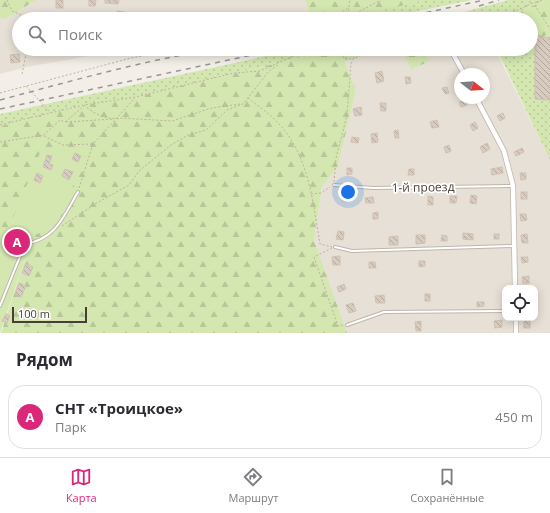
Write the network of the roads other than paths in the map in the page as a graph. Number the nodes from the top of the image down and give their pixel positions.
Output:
1 (454, 56) edge
2 (461, 68) edge
3 (479, 104) edge
4 (334, 185) road end
5 (513, 186) junction
6 (78, 192) road end
7 (515, 246) junction
8 (335, 247) road end
9 (515, 285) edge
10 (0, 306) edge
11 (502, 310) edge
12 (516, 321) edge
13 (347, 325) road end
14 (516, 333) edge

1 - 2 street
3 - 5 street
4 - 5 lane, 1-й проезд
5 - 7 street
6 - 10 lane
7 - 8 lane
7 - 9 street
11 - 13 lane
12 - 14 street

